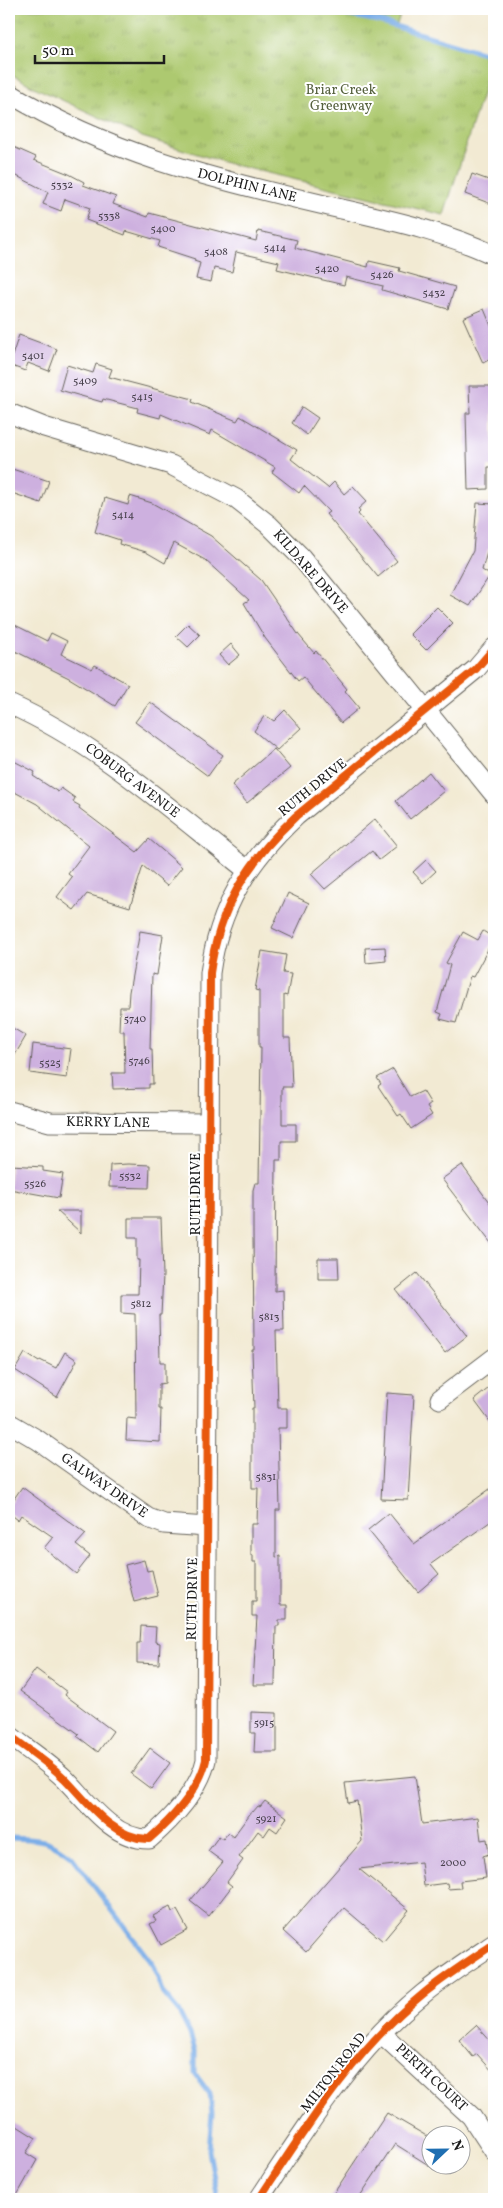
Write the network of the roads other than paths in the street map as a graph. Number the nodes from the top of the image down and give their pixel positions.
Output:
1 (9, 93) edge
2 (494, 255) edge
3 (9, 413) edge
4 (494, 648) edge
5 (9, 704) edge
6 (426, 710) junction
7 (494, 794) edge
8 (248, 870) junction
9 (9, 1111) edge
10 (209, 1123) junction
11 (494, 1358) edge
12 (440, 1400) dead end
13 (9, 1423) edge
14 (207, 1527) junction
15 (9, 1736) edge
16 (494, 1944) edge
17 (381, 2033) junction
18 (494, 2150) edge
19 (259, 2199) edge

1 - 2 street, DOLPHIN LANE
3 - 6 street, KILDARE DRIVE
4 - 6 street, RUTH DRIVE
5 - 8 street, COBURG AVENUE
6 - 7 street, KILDARE DRIVE
6 - 8 street, RUTH DRIVE
8 - 10 street, RUTH DRIVE
9 - 10 street, KERRY LANE
10 - 14 street, RUTH DRIVE
11 - 12 street
13 - 14 street, GALWAY DRIVE
14 - 15 street, RUTH DRIVE
16 - 17 street, MILTON ROAD
17 - 18 street, PERTH COURT
17 - 19 street, MILTON ROAD

